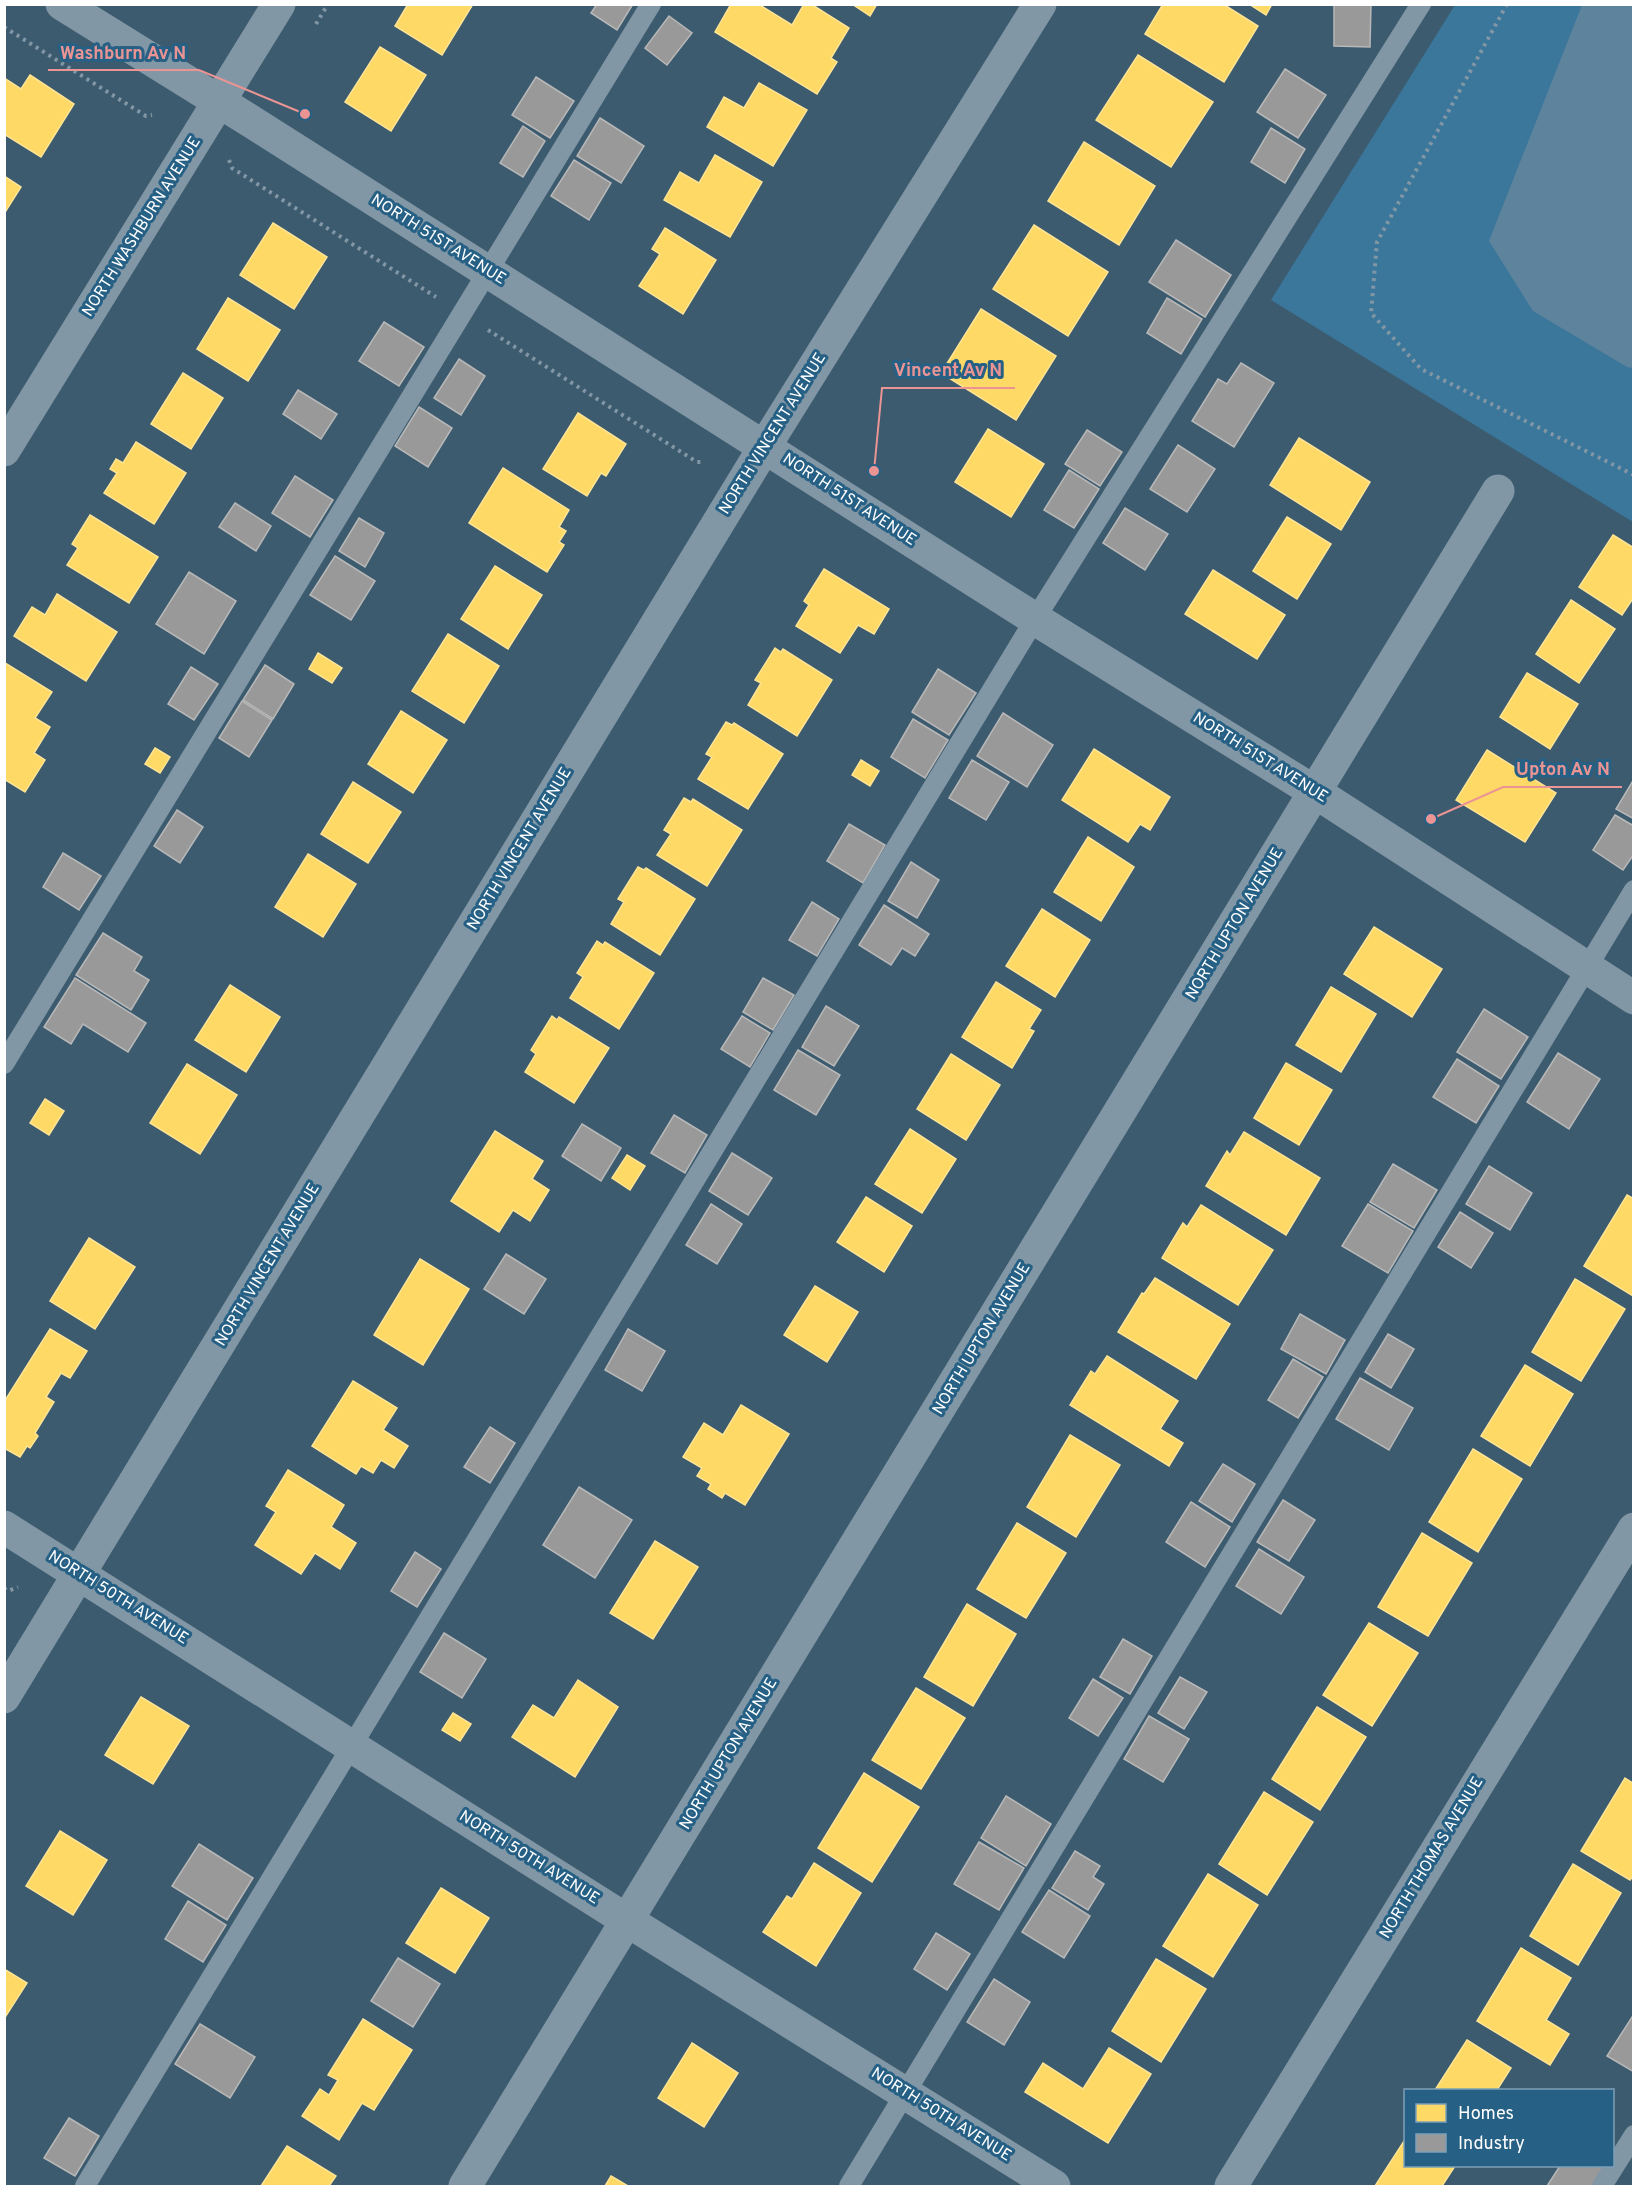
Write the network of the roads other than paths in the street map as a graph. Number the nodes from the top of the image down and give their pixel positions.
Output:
1 (62, 4) edge
2 (279, 4) edge
3 (651, 4) edge
4 (1040, 4) edge
5 (1421, 4) edge
6 (219, 102) junction
7 (488, 273) junction
8 (765, 446) junction
9 (4, 450) edge
10 (1498, 491) dead end
11 (1035, 618) junction
12 (1315, 792) junction
13 (1634, 890) edge
14 (1586, 968) junction
15 (1634, 998) edge
16 (4, 1064) edge
17 (4, 1527) edge
18 (1634, 1529) edge
19 (81, 1574) junction
20 (4, 1697) edge
21 (352, 1745) junction
22 (628, 1921) junction
23 (906, 2093) junction
24 (1634, 2135) edge
25 (85, 2187) edge
26 (465, 2187) edge
27 (849, 2187) edge
28 (1054, 2187) edge
29 (1231, 2187) edge
30 (1602, 2187) edge

1 - 6 street, NORTH 51ST AVENUE
2 - 6 street, NORTH WASHBURN AVENUE
3 - 7 lane
4 - 8 street, NORTH VINCENT AVENUE
5 - 11 lane
6 - 7 street, NORTH 51ST AVENUE
6 - 9 street, NORTH WASHBURN AVENUE
7 - 8 street, NORTH 51ST AVENUE
7 - 16 lane
8 - 11 street, NORTH 51ST AVENUE
8 - 19 street, NORTH VINCENT AVENUE
10 - 12 street, NORTH UPTON AVENUE
11 - 12 street, NORTH 51ST AVENUE
11 - 21 lane
12 - 14 street, NORTH 51ST AVENUE
12 - 22 street, NORTH UPTON AVENUE
13 - 14 lane
14 - 15 street, NORTH 51ST AVENUE
14 - 23 lane
17 - 19 street, NORTH 50TH AVENUE
18 - 29 street, NORTH THOMAS AVENUE
19 - 20 street, NORTH VINCENT AVENUE
19 - 21 street, NORTH 50TH AVENUE
21 - 22 street, NORTH 50TH AVENUE
21 - 25 lane
22 - 23 street, NORTH 50TH AVENUE
22 - 26 street, NORTH UPTON AVENUE
23 - 27 lane
23 - 28 street, NORTH 50TH AVENUE
24 - 30 lane

